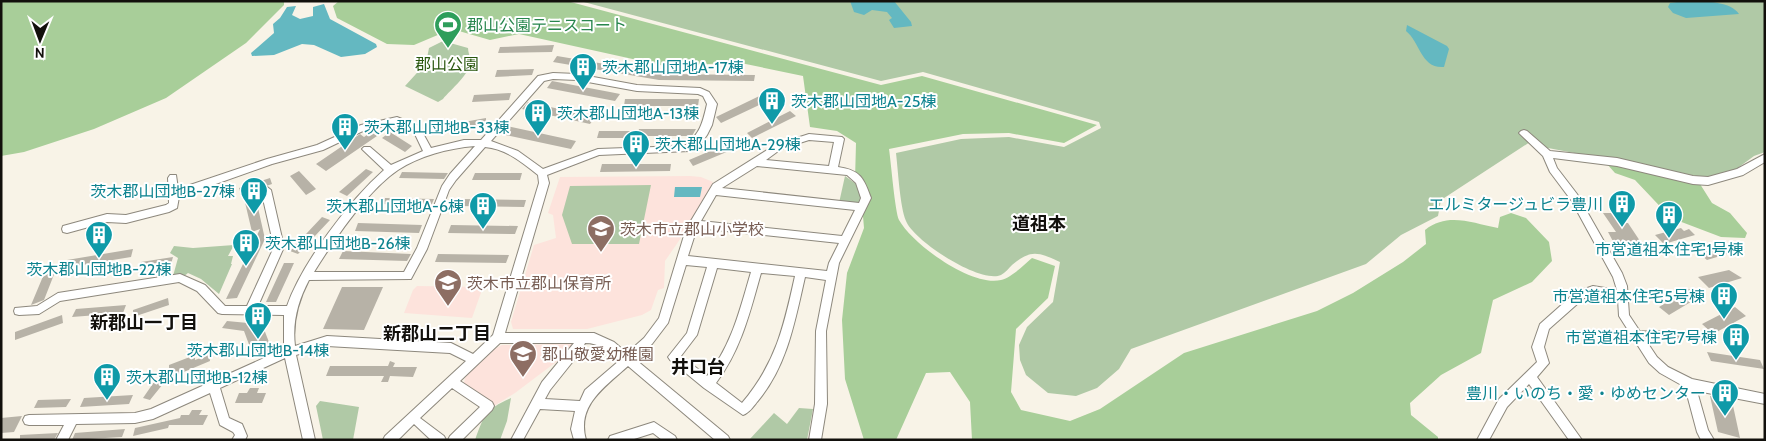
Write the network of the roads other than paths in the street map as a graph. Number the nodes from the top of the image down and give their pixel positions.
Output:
1 (1524, 133) dead end
2 (484, 142) junction
3 (366, 149) dead end
4 (429, 153) junction
5 (1547, 154) junction
6 (1765, 156) edge
7 (755, 162) junction
8 (390, 170) junction
9 (833, 171) junction
10 (542, 173) junction
11 (173, 178) dead end
12 (266, 190) dead end
13 (714, 191) junction
14 (173, 195) junction
15 (861, 208) junction
16 (694, 224) junction
17 (67, 229) dead end
18 (845, 240) junction
19 (682, 260) junction
20 (713, 263) junction
21 (757, 268) junction
22 (801, 273) junction
23 (306, 276) junction
24 (832, 276) junction
25 (1622, 295) junction
26 (250, 311) junction
27 (290, 311) junction
28 (19, 312) dead end
29 (498, 338) junction
30 (581, 338) junction
31 (290, 352) junction
32 (627, 359) junction
33 (475, 360) junction
34 (1530, 376) junction
35 (453, 382) junction
36 (708, 384) junction
37 (1690, 384) junction
38 (214, 387) junction
39 (1765, 399) edge
40 (536, 404) junction
41 (584, 406) junction
42 (73, 418) junction
43 (29, 420) dead end
44 (419, 423) dead end
45 (62, 440) edge
46 (238, 440) edge
47 (309, 440) edge
48 (389, 440) edge
49 (440, 440) edge
50 (454, 440) edge
51 (517, 440) edge
52 (580, 440) edge
53 (614, 440) edge
54 (671, 440) edge
55 (724, 440) edge
56 (815, 440) edge
57 (1483, 440) edge
58 (1576, 440) edge
59 (1708, 440) edge

1 - 5 street
2 - 4 street
2 - 10 street
2 - 10 street
2 - 23 street
3 - 8 street
4 - 8 street
4 - 14 street
5 - 6 street
5 - 25 street
7 - 9 street
7 - 9 street
7 - 13 street
8 - 23 street
9 - 15 street
10 - 29 street
11 - 14 street
12 - 26 street
13 - 15 street
13 - 16 street
14 - 17 street
15 - 18 street
16 - 18 street
16 - 19 street
18 - 24 street
19 - 20 street
19 - 32 street
20 - 21 street
20 - 36 street
21 - 22 street
21 - 36 street
22 - 24 street
22 - 36 street
23 - 27 street
24 - 56 street
25 - 34 street
25 - 37 street
26 - 27 street
26 - 28 street
27 - 31 street
29 - 30 street
29 - 33 street
30 - 32 street
30 - 40 street
31 - 33 street
31 - 38 street
31 - 47 street
32 - 41 street
32 - 55 street
33 - 35 street
34 - 57 street
34 - 58 street
35 - 48 street
35 - 50 street
37 - 39 street
37 - 59 street
38 - 42 street
38 - 46 street
40 - 41 street
40 - 51 street
41 - 52 street
42 - 43 street
42 - 45 street
44 - 49 street
53 - 54 street

